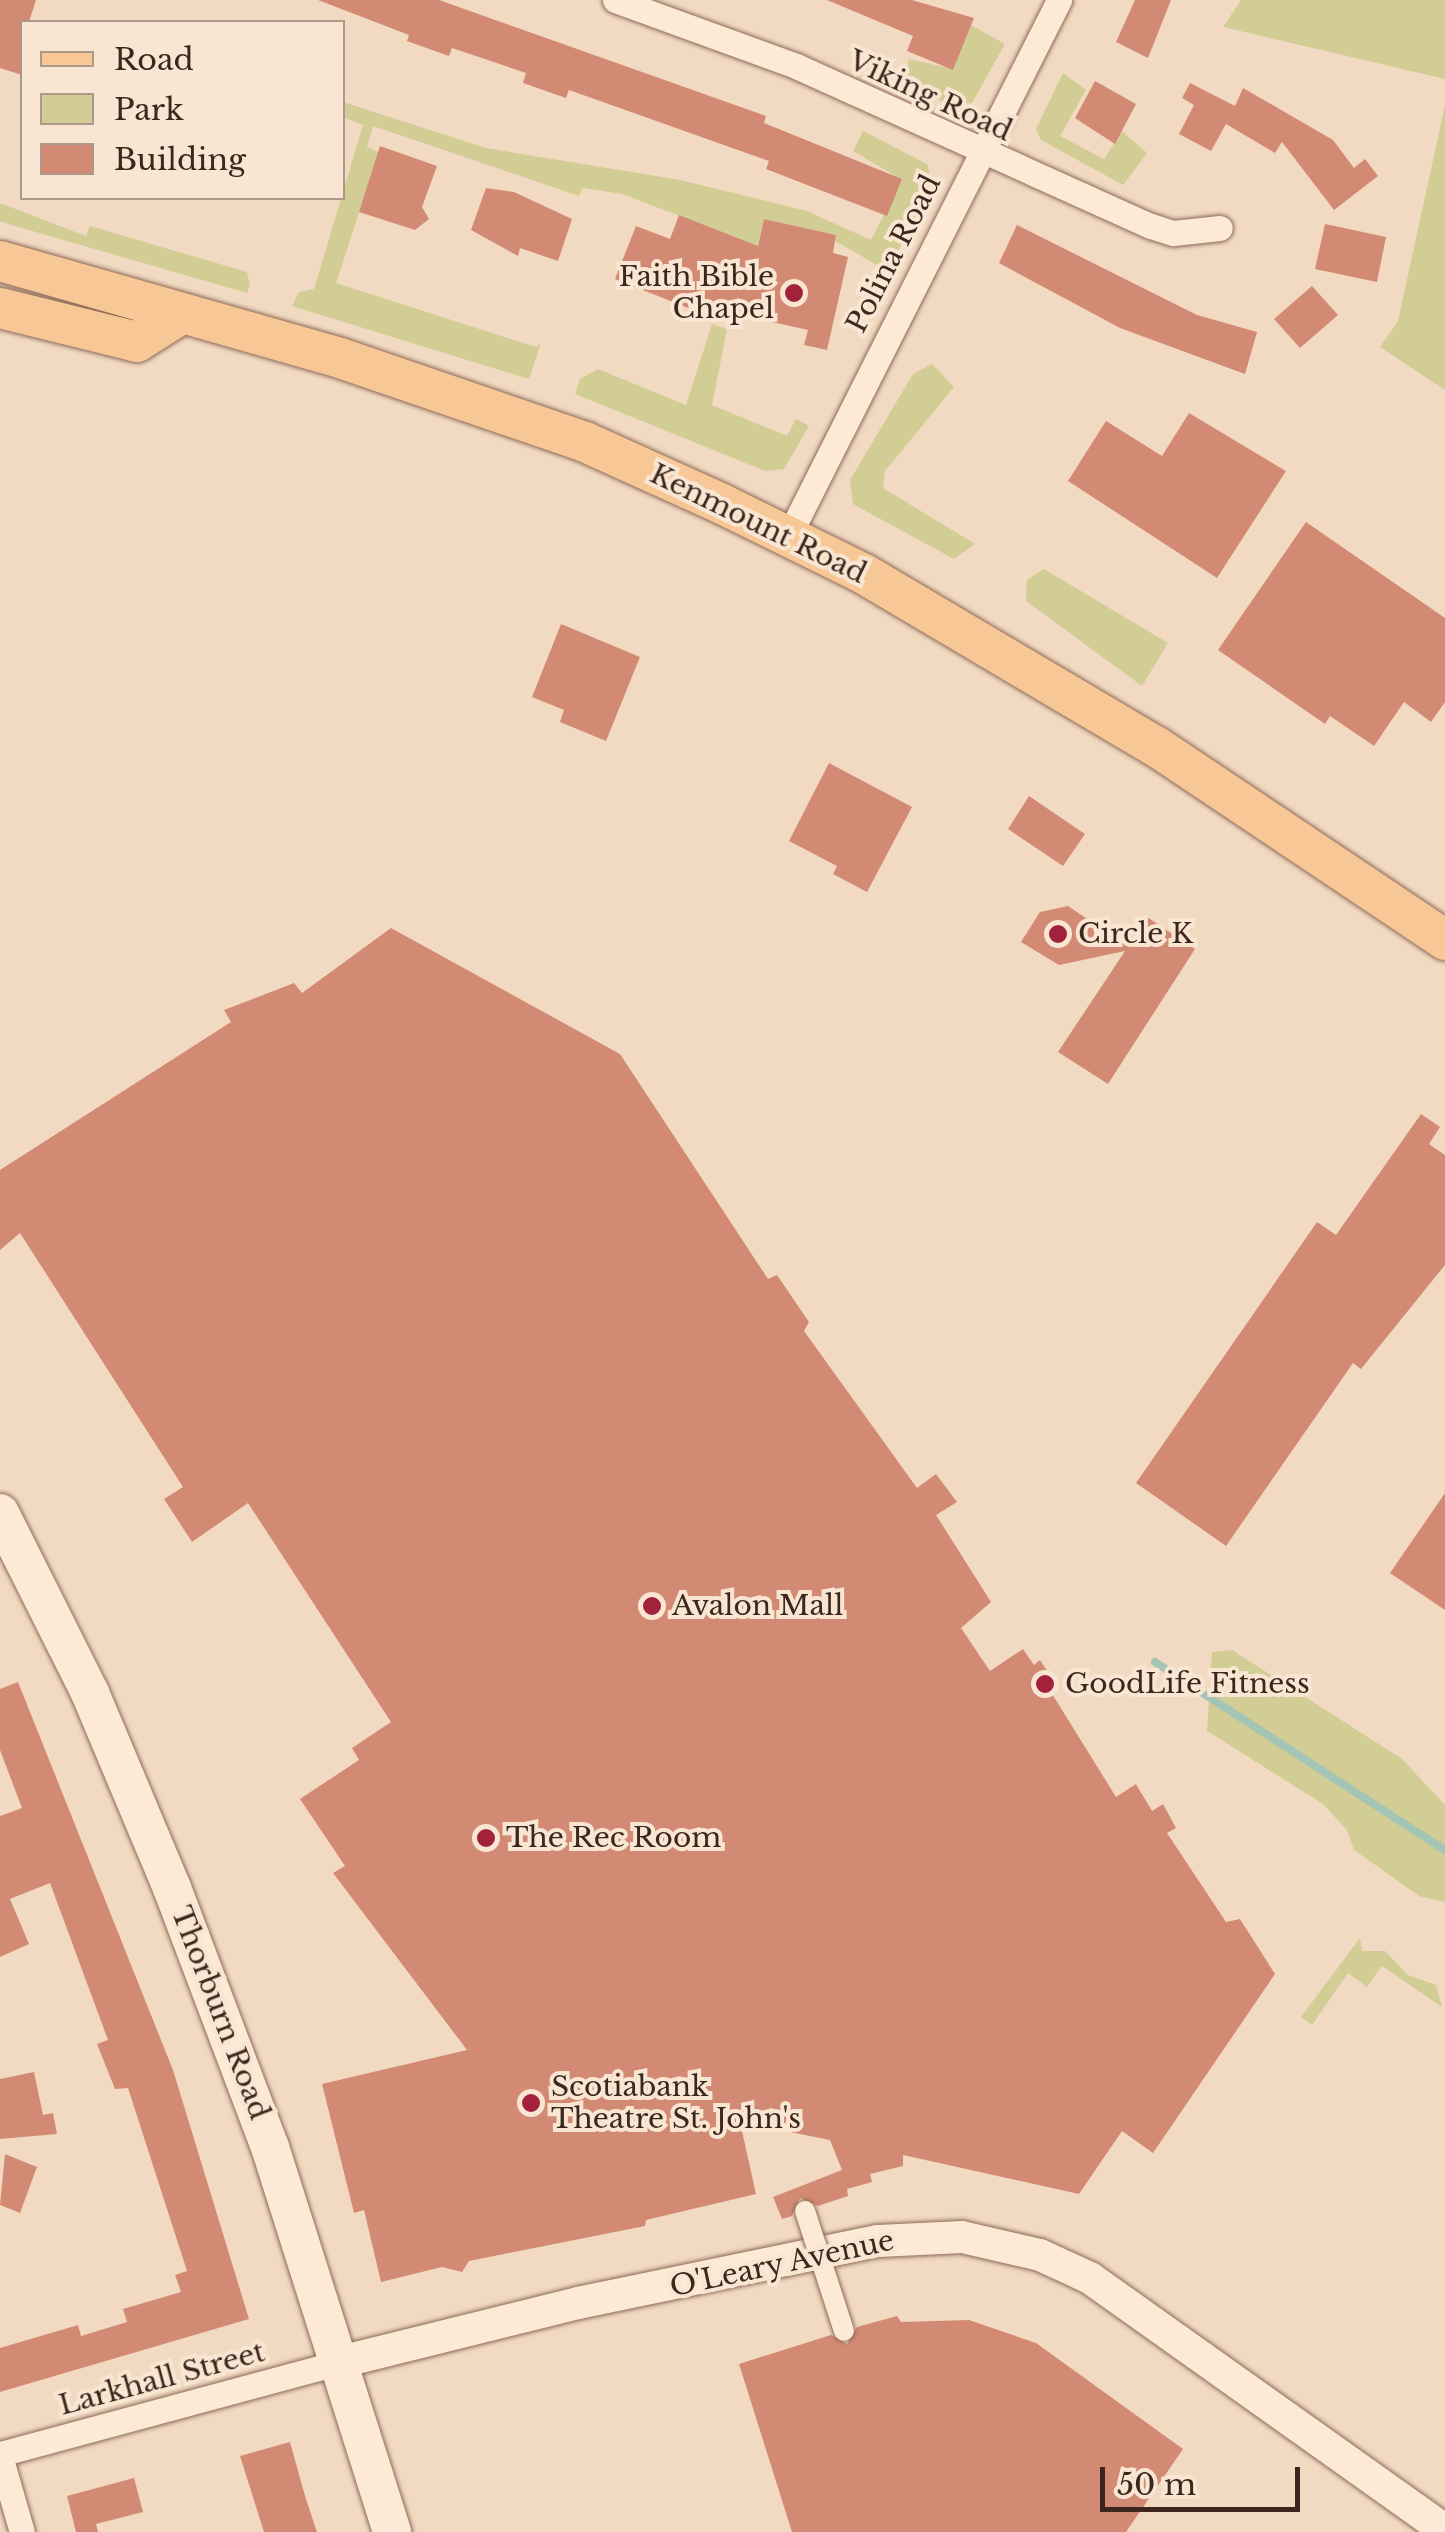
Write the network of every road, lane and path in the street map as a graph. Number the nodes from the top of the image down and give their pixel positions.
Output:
1 (615, 0) edge
2 (1058, 0) edge
3 (980, 154) junction
4 (1220, 228) dead end
5 (0, 261) edge
6 (0, 308) edge
7 (181, 314) junction
8 (788, 537) junction
9 (1445, 940) edge
10 (4, 1532) edge
11 (805, 2211) dead end
12 (844, 2331) dead end
13 (340, 2362) junction
14 (0, 2455) edge
15 (1445, 2530) edge
16 (22, 2532) edge
17 (392, 2532) edge

1 - 3 street, Viking Road
2 - 3 street, Polina Road
3 - 4 street, Viking Road
3 - 8 street, Polina Road
5 - 7 main road, Kenmount Road
6 - 7 main road
7 - 8 main road, Kenmount Road
8 - 9 main road, Kenmount Road
10 - 13 main road, Thorburn Road
11 - 12 street, bridge
13 - 14 street, Larkhall Street
13 - 15 street, O'Leary Avenue
13 - 17 main road, Thorburn Road
14 - 16 street

